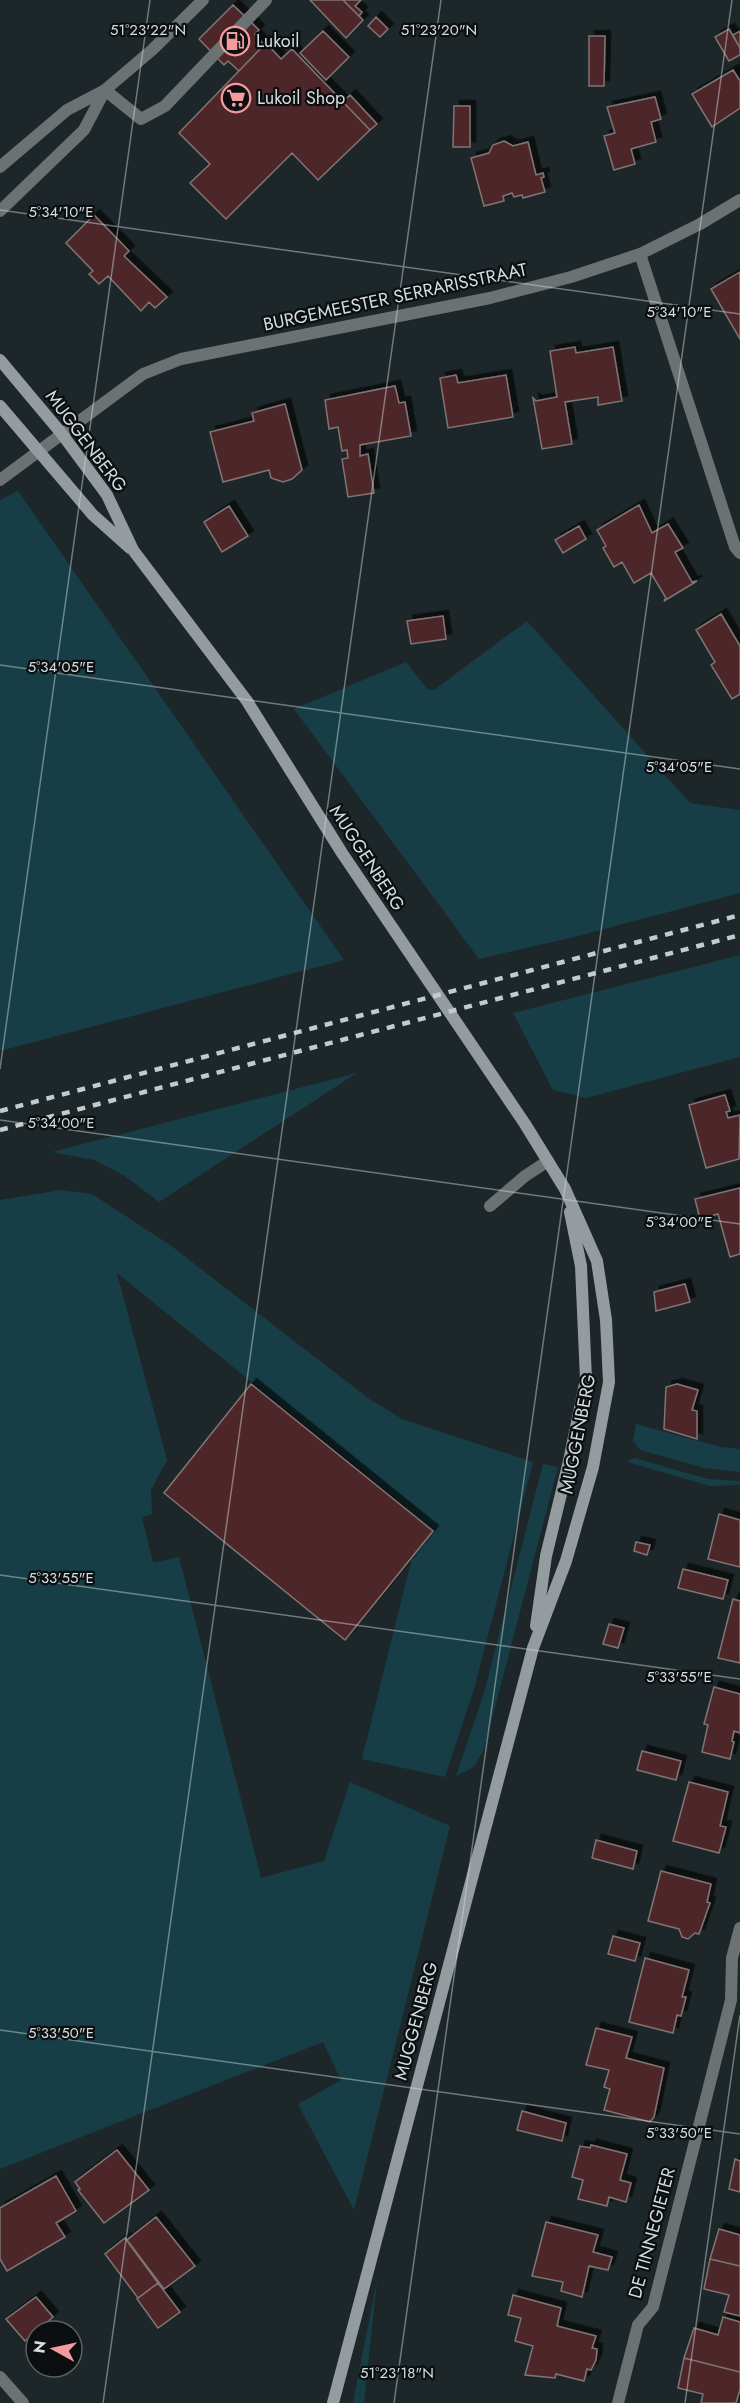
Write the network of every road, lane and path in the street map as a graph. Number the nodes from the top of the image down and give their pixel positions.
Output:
1 (203, 0) edge
2 (266, 0) edge
3 (105, 90) junction
4 (0, 167) edge
5 (740, 200) edge
6 (0, 211) edge
7 (640, 254) junction
8 (0, 360) edge
9 (0, 406) edge
10 (62, 434) junction
11 (39, 451) junction
12 (0, 480) edge
13 (133, 550) junction
14 (740, 553) edge
15 (548, 1161) junction
16 (565, 1189) junction
17 (490, 1206) dead end
18 (533, 1648) junction
19 (740, 1928) edge
20 (0, 2377) edge
21 (23, 2403) edge
22 (333, 2403) edge
23 (618, 2403) edge

1 - 3 street
2 - 3 street
3 - 4 street
3 - 6 street
5 - 7 street, BURGEMEESTER SERRARISSTRAAT
7 - 10 street, BURGEMEESTER SERRARISSTRAAT
7 - 14 street
8 - 10 main road, MUGGENBERG
9 - 11 main road, MUGGENBERG
10 - 11 street, BURGEMEESTER SERRARISSTRAAT
10 - 13 main road, MUGGENBERG
11 - 12 street, BURGEMEESTER SERRARISSTRAAT
11 - 13 main road, MUGGENBERG
13 - 15 main road, MUGGENBERG
15 - 16 main road, MUGGENBERG
15 - 17 street
16 - 18 main road, MUGGENBERG
16 - 18 main road, MUGGENBERG
18 - 22 main road, MUGGENBERG
19 - 23 street, DE TINNEGIETER
20 - 21 street

